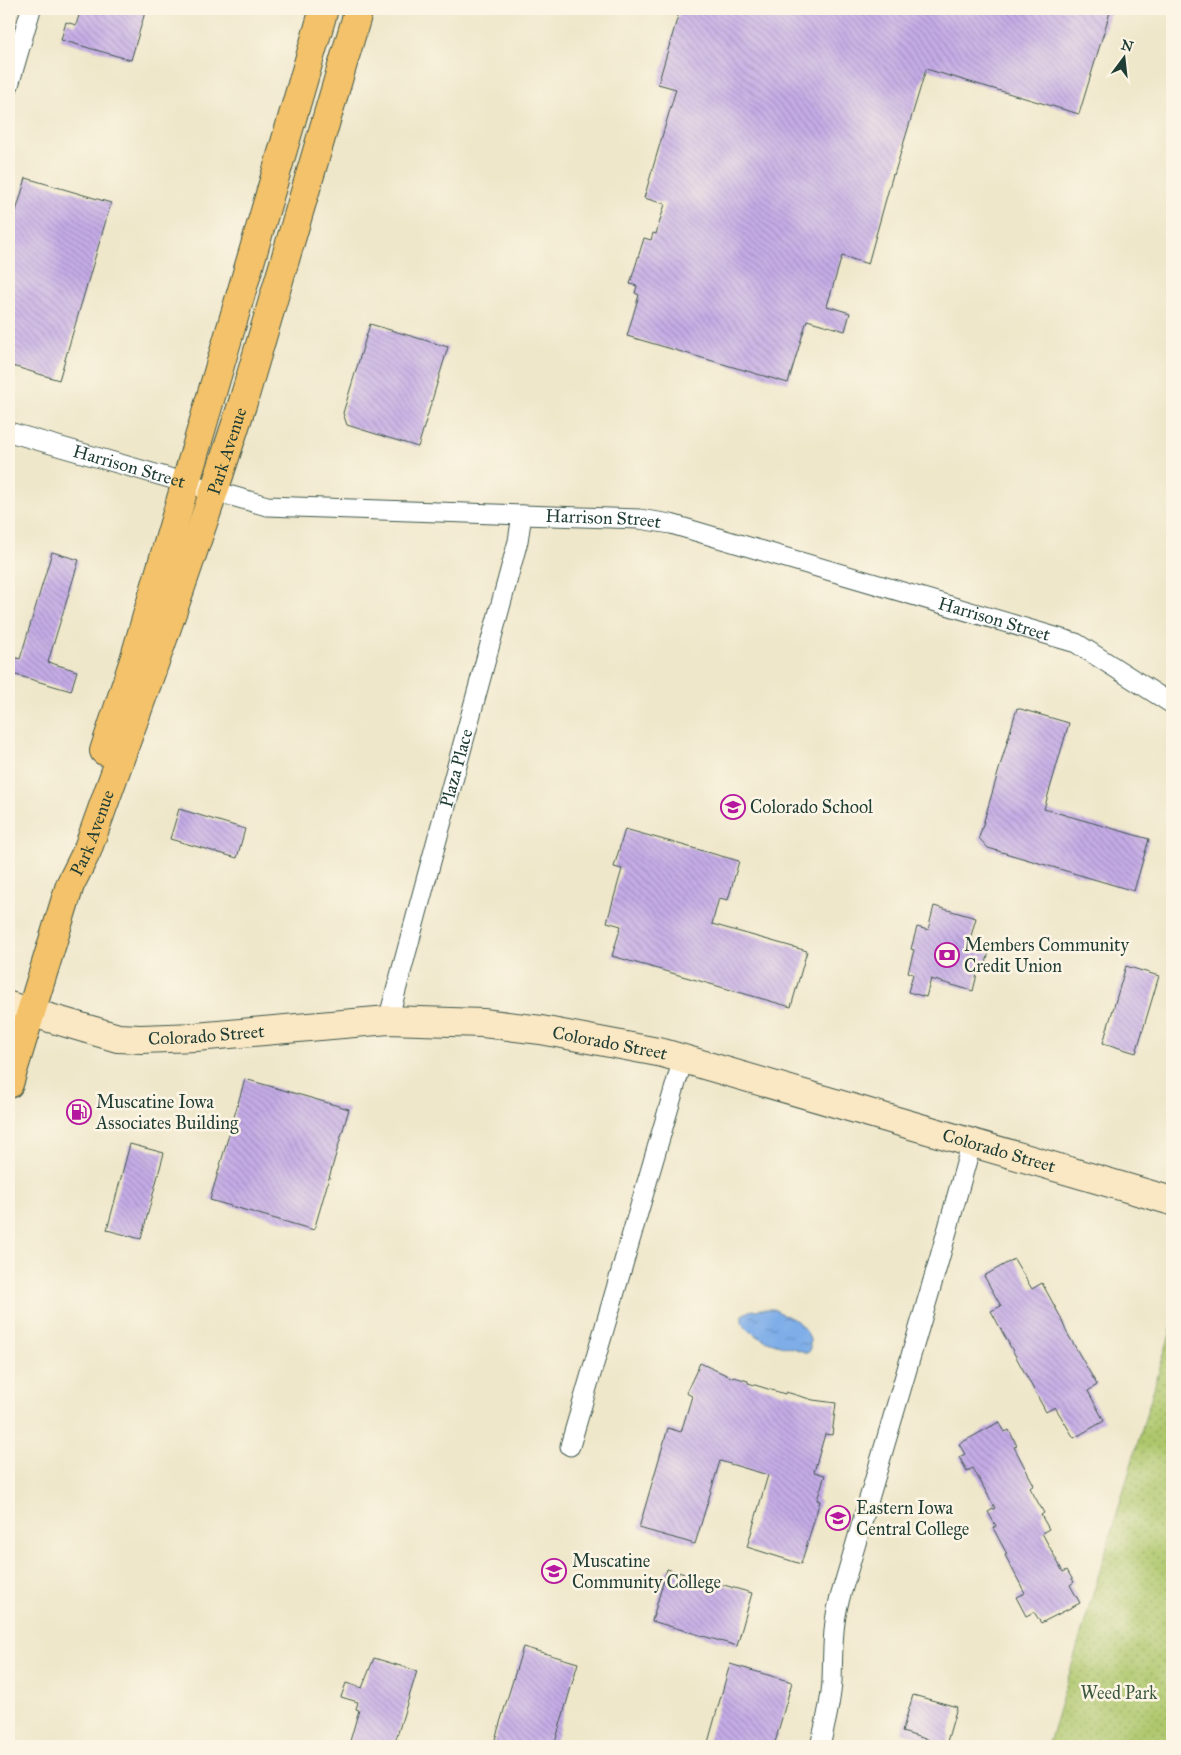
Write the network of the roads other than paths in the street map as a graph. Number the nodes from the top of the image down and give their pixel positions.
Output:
1 (31, 9) edge
2 (324, 9) edge
3 (359, 9) edge
4 (9, 85) edge
5 (9, 432) edge
6 (186, 482) junction
7 (214, 491) junction
8 (522, 515) junction
9 (1172, 704) edge
10 (70, 885) junction
11 (20, 1010) edge
12 (388, 1020) junction
13 (683, 1059) junction
14 (9, 1084) edge
15 (972, 1142) junction
16 (1172, 1201) edge
17 (570, 1446) dead end
18 (820, 1746) edge

1 - 4 street
2 - 6 main road, Park Avenue
3 - 7 main road, Park Avenue
5 - 6 street, Harrison Street
6 - 7 street, Harrison Street
6 - 10 main road, Park Avenue
7 - 8 street, Harrison Street
7 - 10 main road, Park Avenue
8 - 9 street, Harrison Street
8 - 12 street, Plaza Place
10 - 11 main road, Park Avenue
11 - 12 street, Colorado Street
11 - 14 main road, Park Avenue
12 - 13 street, Colorado Street
13 - 15 street, Colorado Street
13 - 17 street
15 - 16 street, Colorado Street
15 - 18 street

